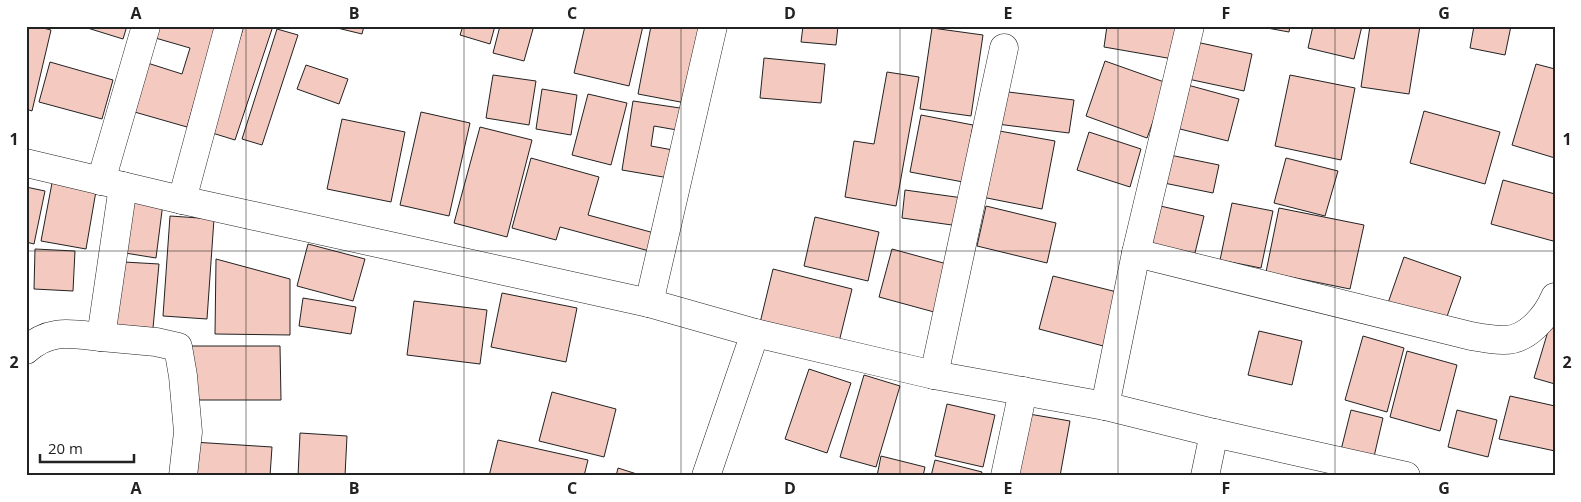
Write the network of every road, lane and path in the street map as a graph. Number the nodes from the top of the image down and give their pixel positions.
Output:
1 (146, 26) edge
2 (229, 26) edge
3 (713, 26) edge
4 (1190, 26) edge
5 (1004, 48) dead end
6 (26, 163) edge
7 (112, 184) junction
8 (182, 200) junction
9 (1136, 253) junction
10 (1555, 297) edge
11 (649, 303) junction
12 (755, 333) junction
13 (100, 337) junction
14 (26, 350) edge
15 (934, 375) junction
16 (1022, 391) junction
17 (1105, 406) junction
18 (1214, 433) junction
19 (183, 476) edge
20 (706, 476) edge
21 (1005, 476) edge
22 (1205, 476) edge
23 (1406, 476) edge

1 - 7 street
2 - 8 street
3 - 11 street
4 - 9 street
5 - 15 street
6 - 7 street
7 - 8 street
7 - 13 street
8 - 11 street
9 - 10 street
9 - 17 street
11 - 12 street
12 - 15 street
12 - 20 street
13 - 14 street
13 - 19 street
15 - 16 street
16 - 17 street
16 - 21 street
17 - 18 street
18 - 22 street
18 - 23 street

